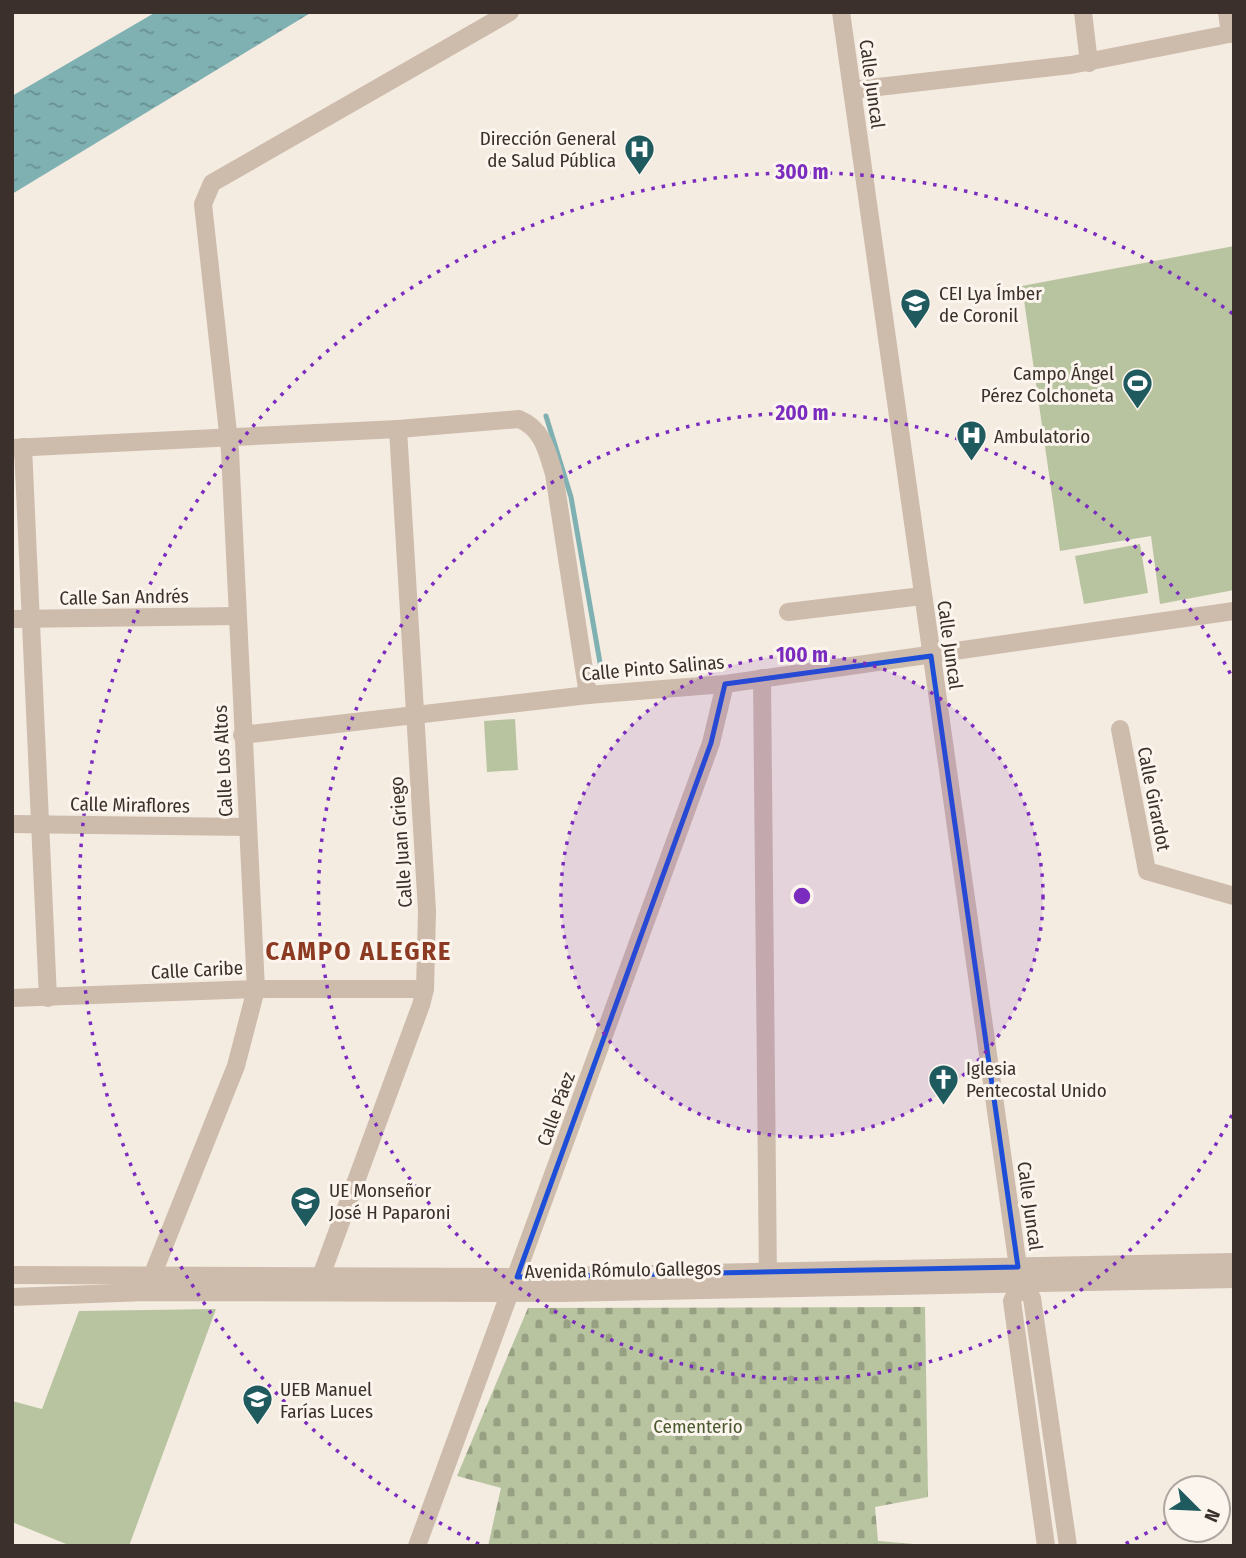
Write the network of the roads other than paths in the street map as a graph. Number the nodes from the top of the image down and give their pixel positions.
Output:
1 (510, 12) edge
2 (841, 12) edge
3 (1083, 12) edge
4 (1227, 12) edge
5 (1232, 34) edge
6 (1089, 63) junction
7 (852, 90) junction
8 (398, 429) junction
9 (228, 436) junction
10 (18, 448) edge
11 (922, 596) junction
12 (1234, 611) edge
13 (788, 612) dead end
14 (237, 616) junction
15 (21, 619) edge
16 (931, 656) junction
17 (762, 678) junction
18 (725, 684) junction
19 (588, 695) junction
20 (414, 716) junction
21 (1120, 729) dead end
22 (242, 735) junction
23 (12, 824) edge
24 (39, 824) junction
25 (247, 827) junction
26 (1234, 896) edge
27 (256, 989) junction
28 (425, 989) junction
29 (12, 998) edge
30 (48, 998) junction
31 (1234, 1262) edge
32 (12, 1275) edge
33 (1019, 1275) junction
34 (152, 1276) junction
35 (321, 1276) junction
36 (1234, 1279) edge
37 (768, 1280) junction
38 (515, 1285) junction
39 (12, 1297) edge
40 (417, 1546) edge
41 (1046, 1546) edge
42 (1068, 1546) edge

1 - 9 street, Calle Los Altos
2 - 7 street, Calle Juncal
3 - 6 street
4 - 5 street
5 - 6 street
6 - 7 street
7 - 11 street, Calle Juncal
8 - 9 street
8 - 19 street
8 - 20 street, Calle Juan Griego
9 - 10 street
9 - 14 street, Calle Los Altos
10 - 15 street
11 - 13 street
11 - 16 street, Calle Juncal
12 - 16 street, Calle Pinto Salinas
14 - 15 street, Calle San Andrés
14 - 22 street, Calle Los Altos
15 - 24 street
16 - 17 street, Calle Pinto Salinas
16 - 33 street, Calle Juncal
17 - 18 street, Calle Pinto Salinas
17 - 37 street
18 - 19 street, Calle Pinto Salinas
18 - 38 street, Calle Páez
19 - 20 street, Calle Pinto Salinas
20 - 22 street, Calle Pinto Salinas
20 - 28 street, Calle Juan Griego
21 - 26 street, Calle Girardot
22 - 25 street, Calle Los Altos
23 - 24 street, Calle Miraflores
24 - 25 street, Calle Miraflores
24 - 30 street
25 - 27 street, Calle Los Altos
27 - 28 street, Calle Caribe
27 - 30 street, Calle Caribe
27 - 34 street, Calle Los Altos
28 - 35 street, Calle Juan Griego
29 - 30 street, Calle Caribe
31 - 33 street, Avenida Rómulo Gallegos
32 - 34 street, Avenida Rómulo Gallegos
33 - 36 street, Avenida Rómulo Gallegos
33 - 37 street, Avenida Rómulo Gallegos
33 - 41 street, Calle Juncal
33 - 42 street, Calle Juncal
34 - 35 street, Avenida Rómulo Gallegos
35 - 38 street, Avenida Rómulo Gallegos
37 - 38 street, Avenida Rómulo Gallegos
38 - 39 street, Avenida Rómulo Gallegos
38 - 40 street, Calle Páez

